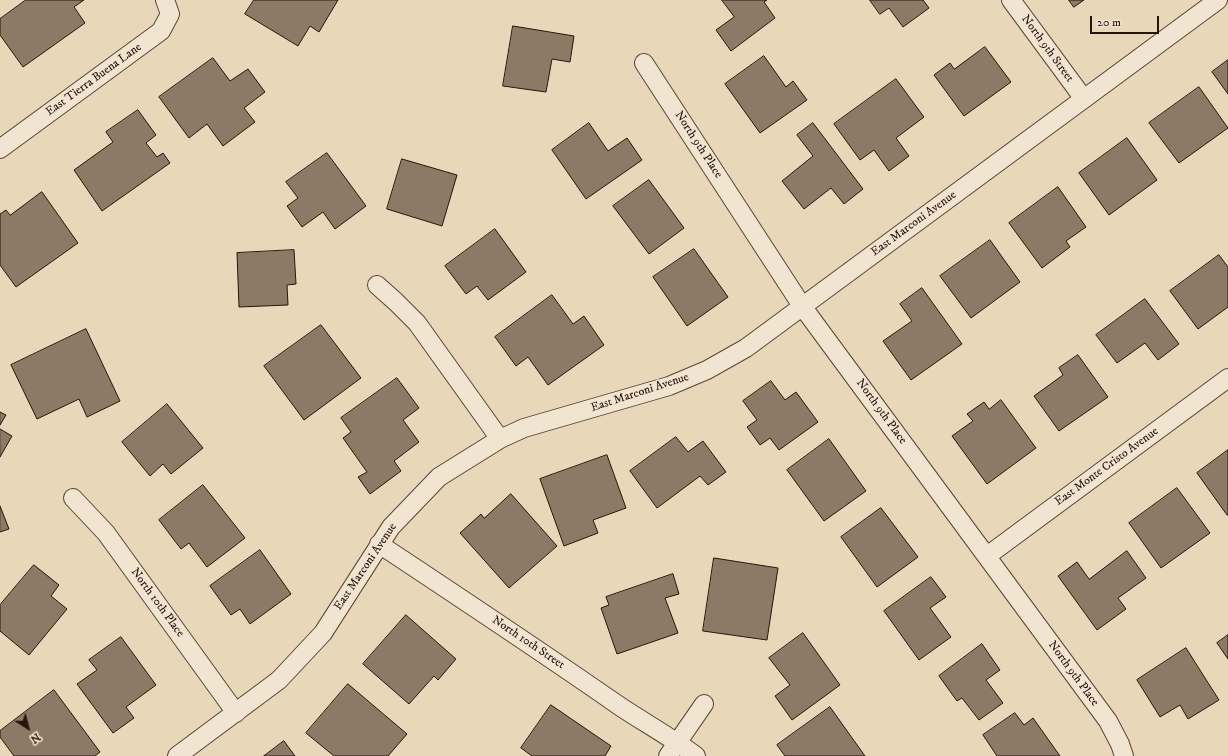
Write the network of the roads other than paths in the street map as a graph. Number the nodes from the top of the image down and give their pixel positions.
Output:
1 (166, 0) edge
2 (1011, 0) edge
3 (1218, 0) edge
4 (644, 63) dead end
5 (1084, 99) junction
6 (0, 149) edge
7 (377, 285) dead end
8 (802, 306) junction
9 (1228, 378) edge
10 (500, 439) junction
11 (73, 498) dead end
12 (379, 544) junction
13 (987, 556) junction
14 (704, 704) dead end
15 (236, 713) junction
16 (673, 749) edge
17 (177, 756) edge
18 (696, 756) edge
19 (1124, 756) edge

1 - 6 street, East Tierra Buena Lane
2 - 5 street, North 9th Street
3 - 5 street, East Marconi Avenue
4 - 8 street, North 9th Place
5 - 8 street, East Marconi Avenue
7 - 10 street
8 - 10 street, East Marconi Avenue
8 - 13 street, North 9th Place
9 - 13 street, East Monte Cristo Avenue
10 - 12 street, East Marconi Avenue
11 - 15 street, North 10th Place
12 - 15 street, East Marconi Avenue
12 - 16 street, North 10th Street
13 - 19 street, North 9th Place
14 - 16 street
15 - 17 street, East Marconi Avenue
16 - 18 street, North 10th Street

